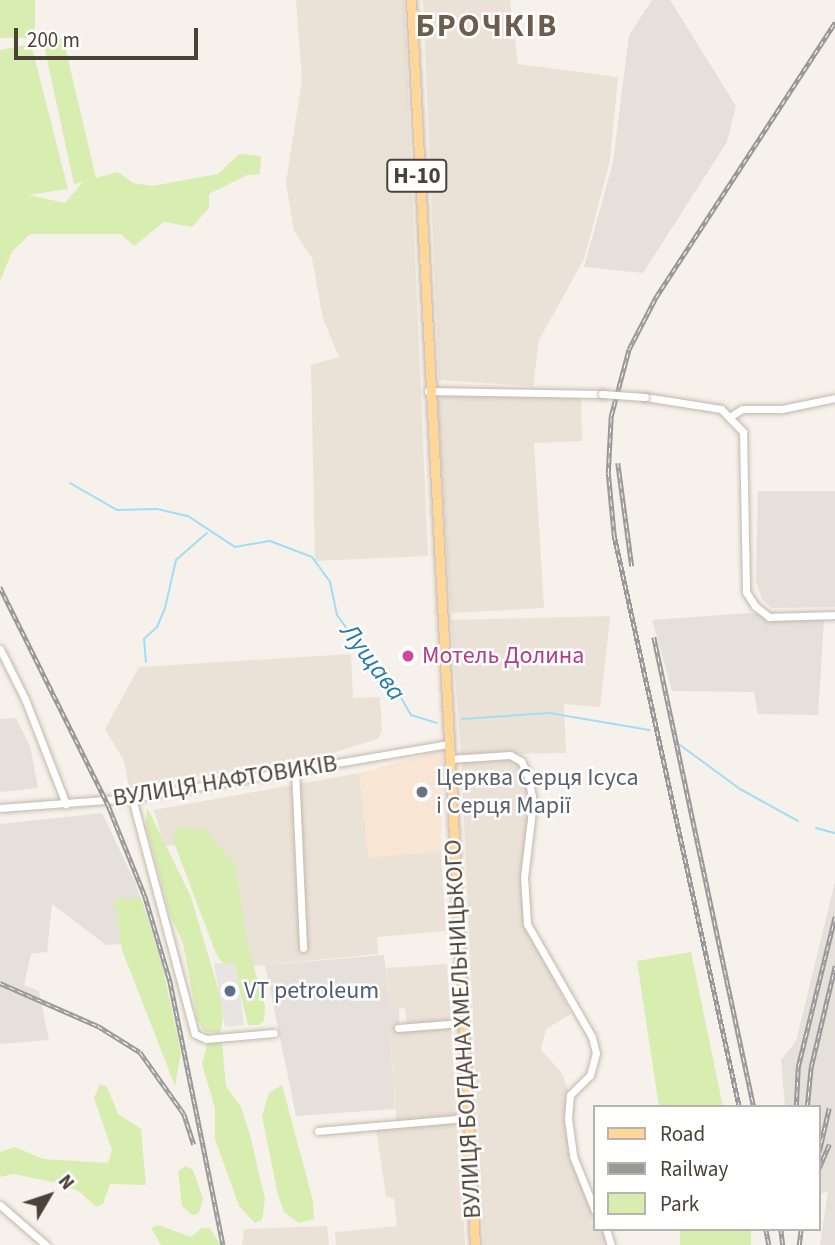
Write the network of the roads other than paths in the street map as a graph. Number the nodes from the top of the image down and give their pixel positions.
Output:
1 (411, 0) edge
2 (428, 391) junction
3 (835, 397) edge
4 (731, 416) junction
5 (835, 615) edge
6 (0, 649) edge
7 (448, 744) junction
8 (450, 759) junction
9 (295, 770) junction
10 (132, 798) junction
11 (66, 804) junction
12 (0, 808) edge
13 (303, 948) dead end
14 (461, 1023) junction
15 (398, 1028) dead end
16 (274, 1033) dead end
17 (467, 1118) junction
18 (318, 1132) dead end
19 (0, 1205) edge
20 (594, 1208) edge
21 (46, 1245) edge
22 (475, 1245) edge

1 - 2 main road, ВУЛИЦЯ БОГДАНА ХМЕЛЬНИЦЬКОГО / Н-10
2 - 4 street, bridge
2 - 7 main road, ВУЛИЦЯ БОГДАНА ХМЕЛЬНИЦЬКОГО / Н-10
3 - 4 street
4 - 5 street
6 - 11 street
7 - 8 main road, ВУЛИЦЯ БОГДАНА ХМЕЛЬНИЦЬКОГО / Н-10
7 - 9 street, ВУЛИЦЯ НАФТОВИКІВ
8 - 14 main road, ВУЛИЦЯ БОГДАНА ХМЕЛЬНИЦЬКОГО / Н-10
8 - 20 street
9 - 10 street, ВУЛИЦЯ НАФТОВИКІВ
9 - 13 street
10 - 11 street, ВУЛИЦЯ НАФТОВИКІВ
10 - 16 street
11 - 12 street, ВУЛИЦЯ НАФТОВИКІВ
14 - 15 street
14 - 17 main road, ВУЛИЦЯ БОГДАНА ХМЕЛЬНИЦЬКОГО / Н-10
17 - 18 street
17 - 22 main road, ВУЛИЦЯ БОГДАНА ХМЕЛЬНИЦЬКОГО / Н-10
19 - 21 street

